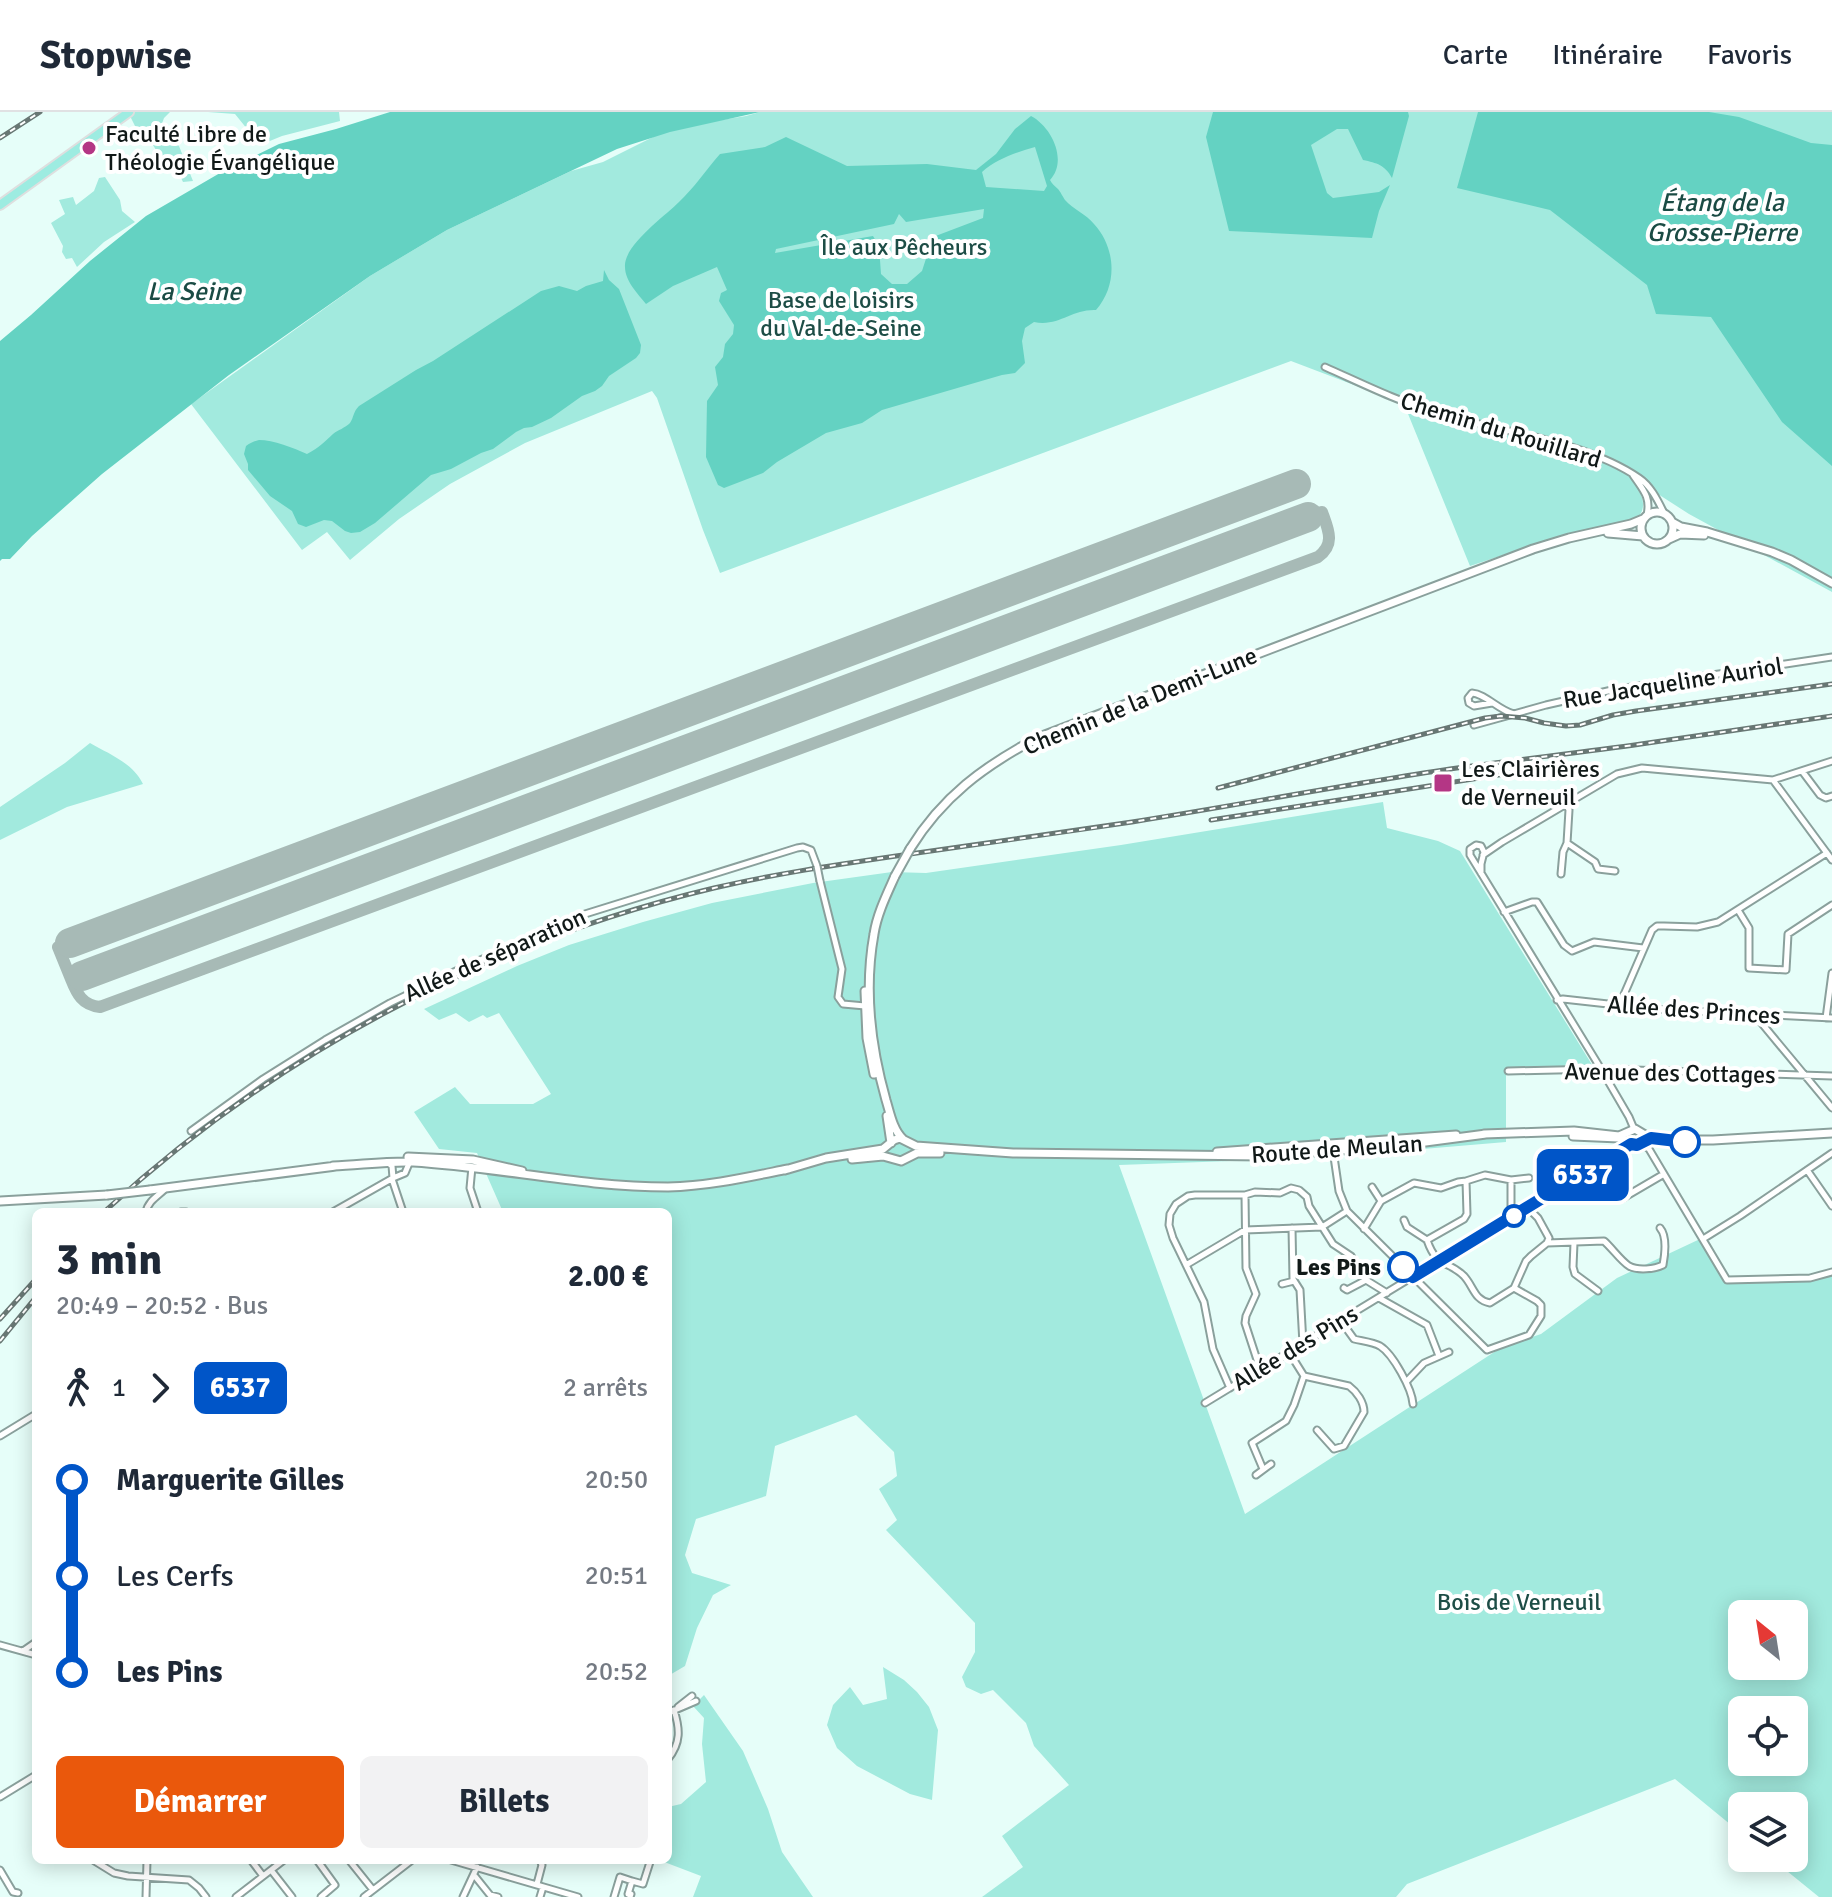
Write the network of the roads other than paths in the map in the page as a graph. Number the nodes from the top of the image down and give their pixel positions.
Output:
1 (129, 112) edge
2 (0, 205) edge
3 (1325, 367) dead end
4 (1632, 474) junction
5 (1664, 513) junction
6 (1645, 517) junction
7 (1672, 522) junction
8 (1598, 532) junction
9 (1643, 536) junction
10 (1722, 536) junction
11 (1668, 539) junction
12 (1832, 583) edge
13 (1832, 657) edge
14 (1492, 703) dead end
15 (1515, 714) junction
16 (1474, 725) dead end
17 (1832, 761) edge
18 (1802, 771) junction
19 (1773, 780) junction
20 (1832, 796) edge
21 (1566, 804) junction
22 (1502, 842) junction
23 (1567, 843) junction
24 (1481, 846) junction
25 (1827, 853) junction
26 (1482, 856) junction
27 (1472, 857) junction
28 (1832, 860) edge
29 (1615, 871) dead end
30 (1481, 873) junction
31 (1561, 874) dead end
32 (1832, 905) edge
33 (1738, 910) junction
34 (1504, 912) junction
35 (1643, 948) junction
36 (1832, 973) edge
37 (1557, 1000) junction
38 (1619, 1006) junction
39 (867, 1007) junction
40 (1754, 1014) junction
41 (1829, 1018) edge
42 (1601, 1069) junction
43 (1508, 1071) dead end
44 (1805, 1075) junction
45 (1832, 1076) edge
46 (1832, 1108) edge
47 (1634, 1130) junction
48 (191, 1131) dead end
49 (1539, 1132) junction
50 (1832, 1135) edge
51 (1655, 1139) junction
52 (906, 1140) junction
53 (1635, 1143) junction
54 (890, 1144) junction
55 (1335, 1147) junction
56 (1649, 1149) junction
57 (1013, 1153) junction
58 (1832, 1153) edge
59 (909, 1157) junction
60 (893, 1158) junction
61 (464, 1159) junction
62 (407, 1160) junction
63 (387, 1162) junction
64 (333, 1166) junction
65 (472, 1167) junction
66 (785, 1170) junction
67 (1807, 1170) junction
68 (527, 1174) junction
69 (1664, 1174) junction
70 (392, 1178) junction
71 (1529, 1178) dead end
72 (1511, 1180) junction
73 (1466, 1181) junction
74 (1372, 1187) dead end
75 (166, 1188) junction
76 (1245, 1195) junction
77 (1623, 1198) dead end
78 (0, 1200) edge
79 (1381, 1201) junction
80 (1832, 1206) edge
81 (148, 1208) edge
82 (340, 1208) edge
83 (402, 1208) edge
84 (477, 1208) edge
85 (1528, 1208) junction
86 (1347, 1211) junction
87 (1513, 1217) junction
88 (1404, 1220) dead end
89 (1322, 1227) junction
90 (1292, 1228) junction
91 (1660, 1228) dead end
92 (1364, 1229) junction
93 (1245, 1230) junction
94 (1703, 1239) junction
95 (1427, 1240) junction
96 (1547, 1243) junction
97 (1574, 1243) junction
98 (1439, 1262) junction
99 (1186, 1265) junction
100 (1832, 1272) edge
101 (1413, 1277) junction
102 (1366, 1280) junction
103 (1294, 1281) junction
104 (1282, 1284) dead end
105 (1344, 1288) dead end
106 (1514, 1288) junction
107 (1598, 1291) dead end
108 (1387, 1293) junction
109 (1379, 1298) junction
110 (1341, 1321) junction
111 (1303, 1344) junction
112 (1289, 1352) junction
113 (1449, 1352) dead end
114 (1439, 1356) junction
115 (1260, 1369) junction
116 (1304, 1376) junction
117 (1407, 1381) junction
118 (1230, 1388) junction
119 (1205, 1403) dead end
120 (1413, 1404) dead end
121 (32, 1416) edge
122 (1317, 1430) dead end
123 (0, 1436) edge
124 (1271, 1464) dead end
125 (1263, 1469) junction
126 (1256, 1475) dead end
127 (0, 1645) edge
128 (32, 1645) edge
129 (22, 1651) junction
130 (32, 1654) edge
131 (694, 1698) dead end
132 (672, 1710) edge
133 (672, 1713) edge
134 (672, 1754) edge
135 (32, 1781) edge
136 (0, 1797) edge
137 (99, 1864) edge
138 (147, 1864) edge
139 (254, 1864) edge
140 (279, 1864) edge
141 (320, 1864) edge
142 (352, 1864) edge
143 (407, 1864) edge
144 (466, 1864) edge
145 (542, 1864) edge
146 (649, 1864) edge
147 (477, 1867) junction
148 (0, 1870) edge
149 (271, 1870) junction
150 (474, 1875) junction
151 (263, 1876) junction
152 (147, 1878) junction
153 (632, 1881) junction
154 (540, 1886) junction
155 (373, 1890) junction
156 (18, 1893) dead end
157 (146, 1897) edge
158 (206, 1897) edge
159 (236, 1897) edge
160 (292, 1897) edge
161 (321, 1897) edge
162 (364, 1897) edge
163 (463, 1897) edge
164 (498, 1897) edge
165 (540, 1897) edge
166 (578, 1897) edge
167 (614, 1897) edge
168 (630, 1897) edge

1 - 2 main road
3 - 4 street, Chemin du Rouillard
4 - 5 street, Chemin du Rouillard
4 - 6 street, Chemin du Rouillard
5 - 6 main road
5 - 7 main road, Chemin du Rouillard
6 - 8 main road, Chemin de la Demi-Lune
6 - 9 main road, Chemin du Rouillard
7 - 10 main road
7 - 11 main road
8 - 9 main road, Chemin de la Demi-Lune
8 - 39 main road, Chemin de la Demi-Lune, bridge
9 - 11 main road
10 - 11 main road
10 - 12 main road
13 - 15 street, Rue Jacqueline Auriol
14 - 15 street
15 - 16 street
17 - 18 street
18 - 19 street
18 - 20 street
19 - 21 street
19 - 25 street
21 - 22 street
21 - 23 street
22 - 24 street
22 - 26 street
23 - 29 street
23 - 31 street
24 - 26 street
24 - 27 street
25 - 28 street
25 - 33 street
26 - 27 street
26 - 30 street
27 - 30 street
30 - 34 street
32 - 33 street
33 - 35 street
34 - 35 street
34 - 37 street
35 - 38 street
36 - 41 street
37 - 38 street, Allée des Princes
37 - 42 street
38 - 40 street, Allée des Princes
39 - 48 street, Allée de séparation, bridge
39 - 52 main road
39 - 54 main road
40 - 41 street, Allée des Princes
40 - 44 street
42 - 43 street, Avenue des Cottages
42 - 44 street, Avenue des Cottages
42 - 47 street
44 - 45 street, Avenue des Cottages
44 - 46 street
47 - 49 main road, Route de Meulan
47 - 51 main road, Route de Meulan
47 - 53 main road
47 - 53 main road
49 - 53 main road, Route de Meulan
49 - 55 main road, Route de Meulan
50 - 51 main road, Route de Meulan
51 - 53 main road, Route de Meulan
51 - 56 street
52 - 54 main road
52 - 57 main road, Route de Meulan
52 - 59 main road
53 - 56 street
53 - 85 street, Allée des Pins
54 - 60 main road
54 - 66 main road
55 - 57 main road, Route de Meulan
55 - 86 street
56 - 69 street
57 - 59 main road, Route de Meulan
58 - 67 street
59 - 60 main road
60 - 66 main road
61 - 62 main road
61 - 65 street
61 - 68 main road
62 - 63 main road
62 - 64 main road
62 - 65 main road
62 - 70 street
63 - 64 main road
63 - 70 street
64 - 75 main road
65 - 68 main road
65 - 84 street
66 - 68 main road
67 - 80 street
67 - 94 street
69 - 77 street
69 - 94 street
70 - 82 street
70 - 83 street
71 - 72 street
72 - 73 street
72 - 87 street
73 - 79 street
73 - 95 street
74 - 79 street
75 - 78 main road, bridge
75 - 81 street
76 - 89 street
76 - 93 street
76 - 99 street
79 - 92 street
85 - 87 street, Allée des Pins
85 - 96 street
86 - 89 street
86 - 92 street
87 - 98 street, Allée des Pins
88 - 95 street
89 - 90 street
89 - 102 street
90 - 93 street
90 - 103 street
91 - 97 street
92 - 101 street
93 - 99 street
93 - 115 street
94 - 100 street
95 - 98 street
96 - 97 street
96 - 106 street
97 - 107 street
98 - 101 street, Allée des Pins
98 - 106 street
99 - 118 street
101 - 106 street
101 - 108 street, Allée des Pins
102 - 105 street
102 - 108 street
103 - 104 street
103 - 111 street
108 - 109 street, Allée des Pins
109 - 110 street, Allée des Pins
109 - 114 street
110 - 111 street, Allée des Pins
110 - 117 street
111 - 112 street, Allée des Pins
112 - 115 street, Allée des Pins
112 - 116 street
113 - 114 street
114 - 117 street
115 - 118 street, Allée des Pins
116 - 122 street
116 - 125 street
117 - 120 street
118 - 119 street, Allée des Pins
121 - 123 street
124 - 125 street
125 - 126 street
127 - 129 street
128 - 129 street
129 - 130 street
131 - 132 street
133 - 134 street
135 - 136 street
137 - 152 street
138 - 152 street
139 - 151 street
140 - 149 street
141 - 161 street
142 - 155 street
143 - 155 street
144 - 147 street
145 - 154 street
146 - 153 street
147 - 150 street
147 - 154 street
148 - 156 street
149 - 151 street
149 - 160 street
150 - 163 street
150 - 164 street
151 - 159 street
152 - 157 street
152 - 158 street
153 - 167 street
153 - 168 street
154 - 165 street
154 - 166 street
155 - 162 street

